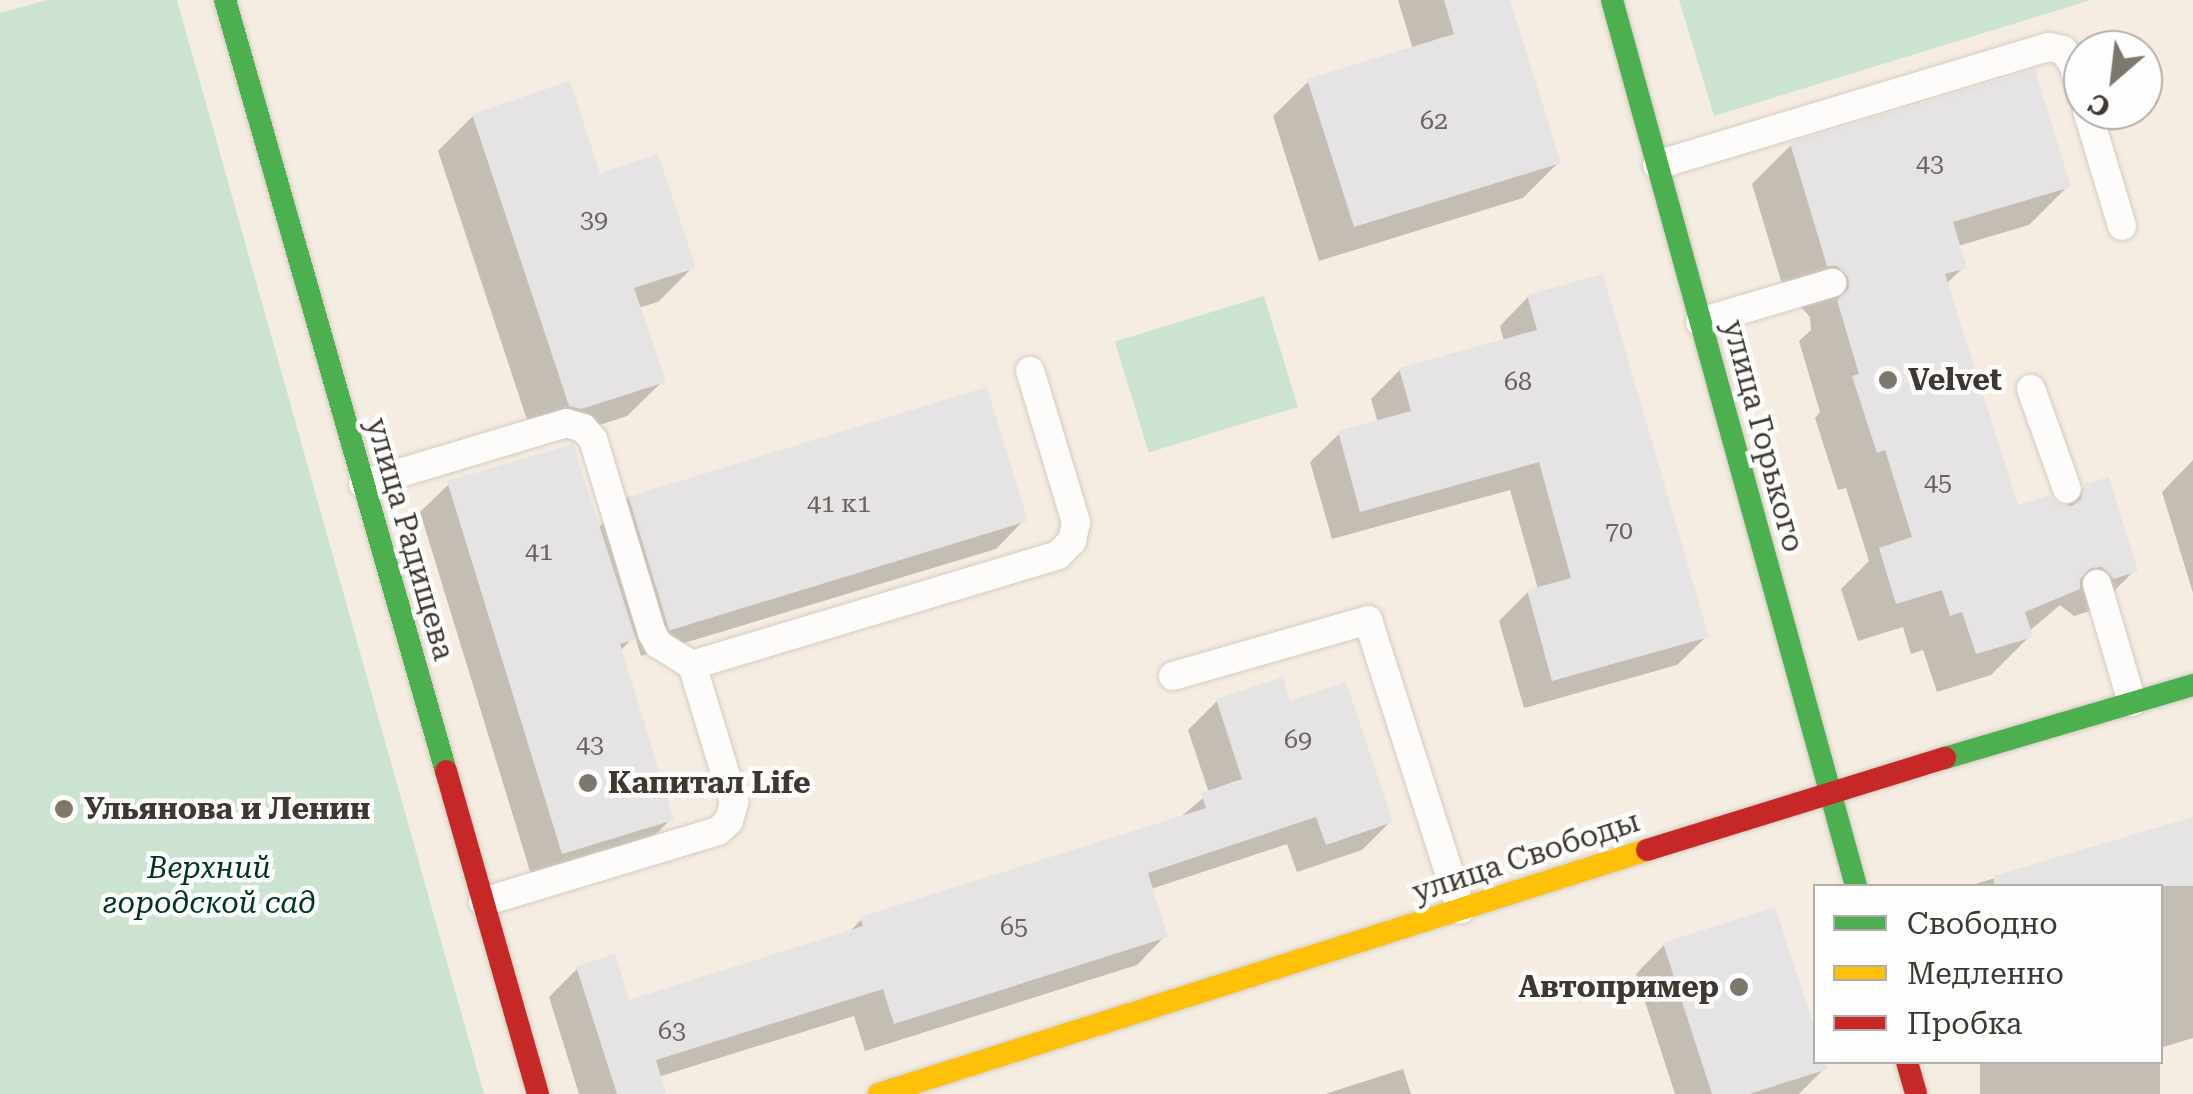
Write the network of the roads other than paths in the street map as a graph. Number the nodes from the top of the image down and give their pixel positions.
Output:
1 (225, 0) edge
2 (1612, 0) edge
3 (2063, 50) edge
4 (2093, 130) edge
5 (1657, 165) junction
6 (2122, 226) dead end
7 (1832, 282) dead end
8 (1700, 322) junction
9 (1030, 371) dead end
10 (2030, 389) dead end
11 (363, 484) junction
12 (2067, 490) dead end
13 (2097, 584) dead end
14 (692, 665) junction
15 (1173, 676) dead end
16 (2193, 684) edge
17 (2132, 702) junction
18 (1829, 792) junction
19 (1855, 884) edge
20 (483, 902) junction
21 (1461, 909) junction
22 (1908, 1064) edge
23 (538, 1094) edge
24 (880, 1094) edge
25 (1916, 1094) edge

1 - 11 street, улица Радищева
2 - 5 street, улица Горького
3 - 5 lane
4 - 6 lane
5 - 8 street, улица Горького
7 - 8 lane
8 - 18 street, улица Горького
9 - 14 lane
10 - 12 lane
11 - 14 lane
11 - 20 street, улица Радищева
13 - 17 lane
14 - 20 lane
15 - 21 lane
16 - 17 street, улица Свободы
17 - 18 street, улица Свободы
18 - 19 street, улица Горького
18 - 21 street, улица Свободы
20 - 23 street, улица Радищева
21 - 24 street, улица Свободы
22 - 25 street

